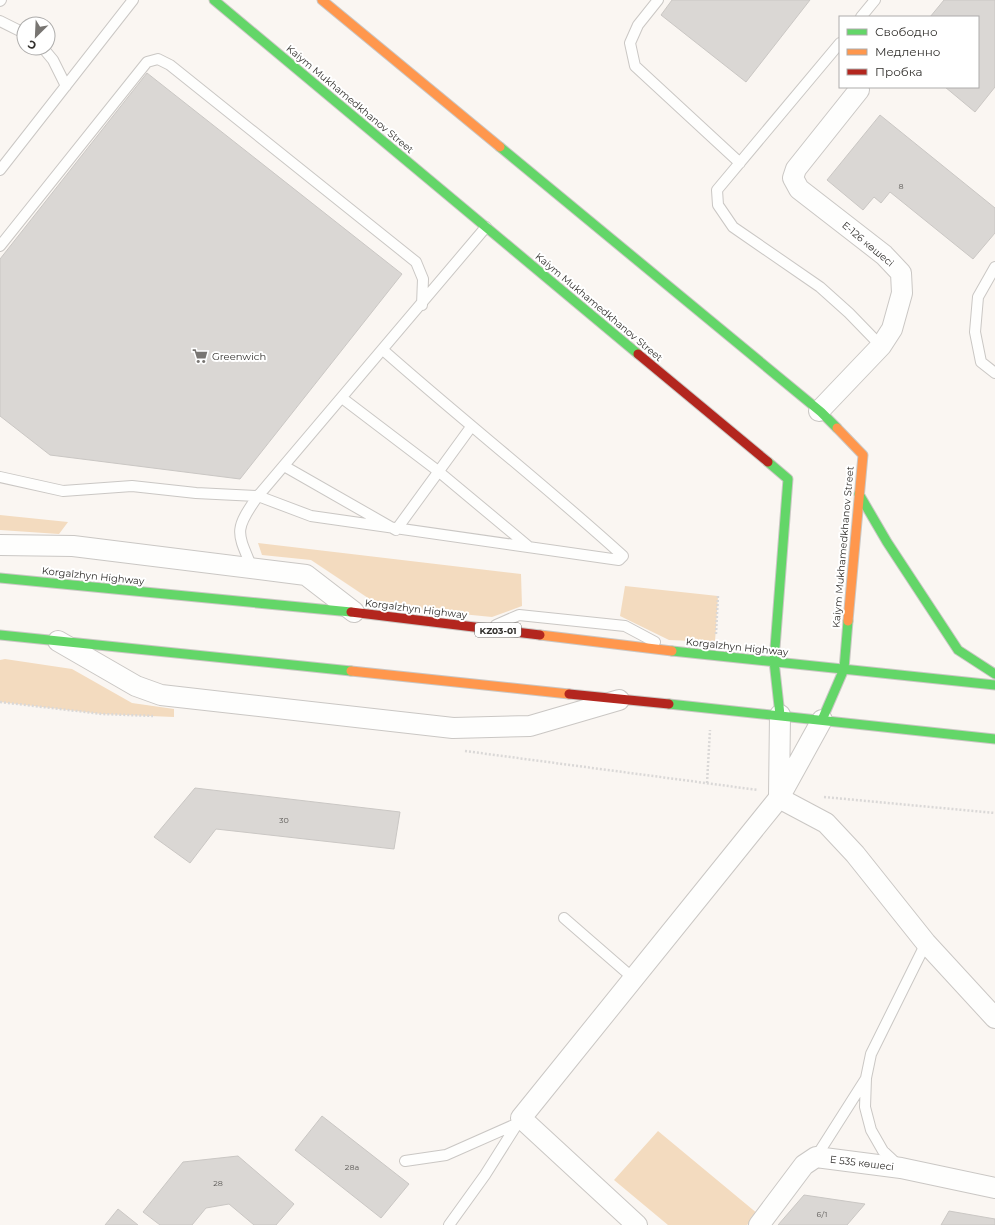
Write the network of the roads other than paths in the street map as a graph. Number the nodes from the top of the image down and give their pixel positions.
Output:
1 (133, 0) edge
2 (214, 0) edge
3 (322, 0) edge
4 (658, 0) edge
5 (875, 0) edge
6 (862, 16) edge
7 (0, 21) edge
8 (16, 30) edge
9 (839, 43) edge
10 (50, 56) edge
11 (66, 86) junction
12 (859, 90) dead end
13 (740, 163) junction
14 (0, 170) edge
15 (486, 227) junction
16 (0, 246) edge
17 (995, 268) edge
18 (422, 305) junction
19 (881, 346) junction
20 (383, 350) junction
21 (995, 373) edge
22 (342, 398) junction
23 (819, 411) junction
24 (471, 427) junction
25 (284, 466) junction
26 (438, 471) junction
27 (0, 477) edge
28 (859, 494) junction
29 (258, 496) junction
30 (396, 530) junction
31 (0, 545) edge
32 (529, 546) junction
33 (253, 570) junction
34 (0, 578) edge
35 (354, 612) junction
36 (487, 628) junction
37 (0, 635) edge
38 (18, 637) junction
39 (0, 641) edge
40 (58, 641) junction
41 (669, 650) junction
42 (774, 661) junction
43 (844, 669) junction
44 (995, 674) edge
45 (995, 685) edge
46 (622, 698) junction
47 (780, 715) junction
48 (822, 720) junction
49 (995, 739) edge
50 (779, 795) junction
51 (564, 918) dead end
52 (926, 943) junction
53 (633, 978) junction
54 (995, 1018) edge
55 (866, 1078) junction
56 (519, 1121) junction
57 (816, 1157) junction
58 (404, 1161) dead end
59 (901, 1168) junction
60 (995, 1188) edge
61 (449, 1225) edge
62 (637, 1225) edge
63 (759, 1225) edge

1 - 11 lane
2 - 15 main road, Kaiym Mukhamedkhanov Street
3 - 23 main road, Kaiym Mukhamedkhanov Street
4 - 13 lane
5 - 6 lane
7 - 8 lane
9 - 13 lane
10 - 11 lane
11 - 14 lane
12 - 19 street, Е-126 көшесі
13 - 19 lane
15 - 18 lane
15 - 42 main road, Kaiym Mukhamedkhanov Street
16 - 18 lane
17 - 21 lane
18 - 20 lane
19 - 23 street, Е-126 көшесі
20 - 22 lane
20 - 24 lane
22 - 25 lane
22 - 26 lane
23 - 28 main road, Kaiym Mukhamedkhanov Street
24 - 26 lane
24 - 32 lane
25 - 29 lane
25 - 30 lane
26 - 30 lane
26 - 32 lane
27 - 29 lane
28 - 43 main road, Kaiym Mukhamedkhanov Street
28 - 44 main road
29 - 30 lane
29 - 33 lane
30 - 32 lane
31 - 33 street
33 - 35 street
34 - 35 main road, Korgalzhyn Highway / KZ03-01
35 - 36 main road, Korgalzhyn Highway / KZ03-01
36 - 41 main road, Korgalzhyn Highway / KZ03-01
36 - 41 lane
37 - 38 main road
38 - 39 lane
38 - 40 main road
40 - 46 main road
40 - 46 street
41 - 42 main road, Korgalzhyn Highway / KZ03-01
42 - 43 main road, Korgalzhyn Highway / KZ03-01
42 - 47 main road, Kaiym Mukhamedkhanov Street
43 - 45 main road, Korgalzhyn Highway / KZ03-01
43 - 48 main road, Kaiym Mukhamedkhanov Street
46 - 47 main road
47 - 48 main road
47 - 50 street
48 - 49 main road
48 - 50 street
50 - 52 street
50 - 53 street
51 - 53 lane
52 - 54 street
52 - 55 lane
53 - 56 street
55 - 57 lane
55 - 59 lane
56 - 58 lane
56 - 61 lane
56 - 62 street
57 - 59 street, Е 535 көшесі
57 - 63 street, Е 535 көшесі
59 - 60 street, Е 535 көшесі

